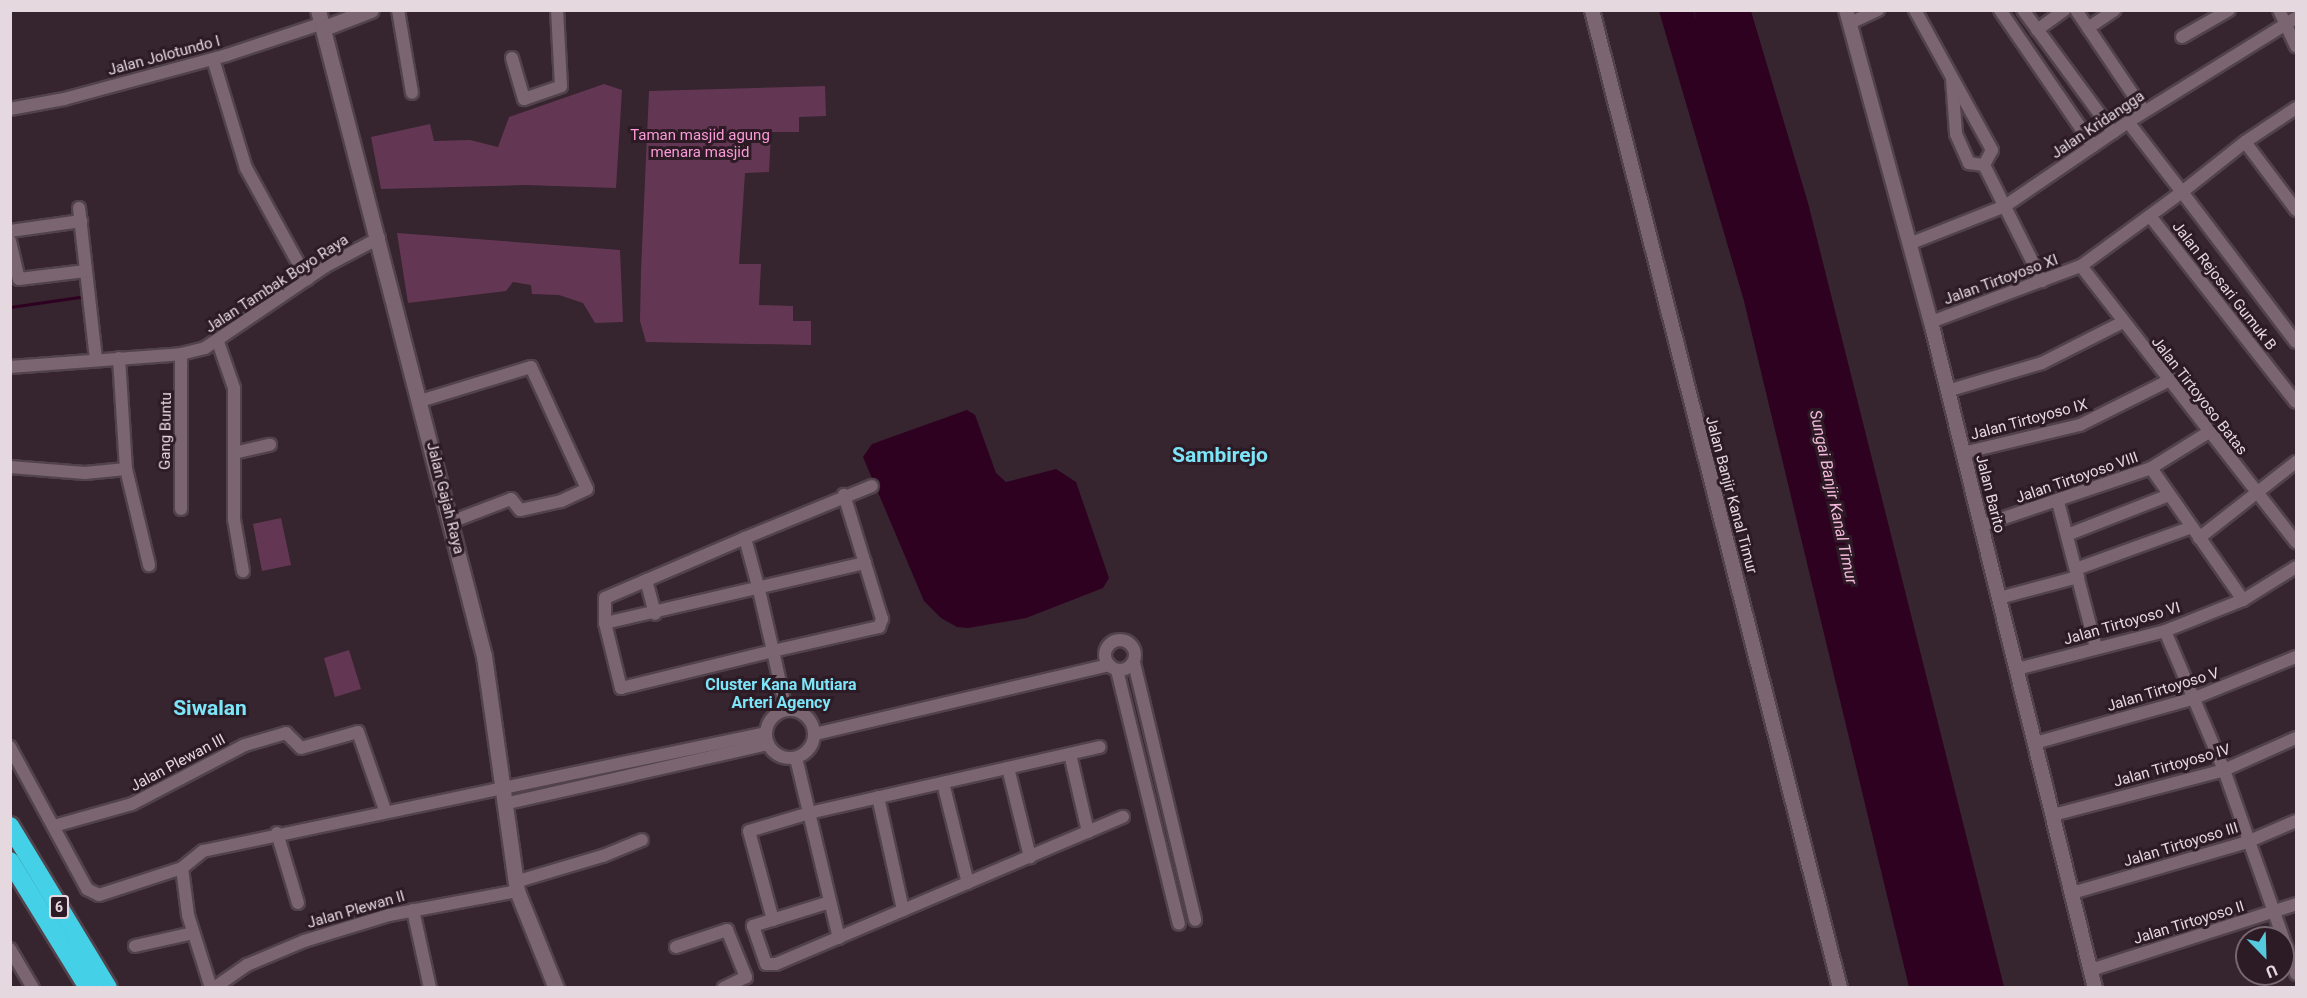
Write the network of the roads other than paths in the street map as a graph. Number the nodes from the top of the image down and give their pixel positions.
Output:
1 (371, 10) edge
2 (398, 10) edge
3 (557, 10) edge
4 (1592, 10) edge
5 (1878, 10) edge
6 (1915, 10) edge
7 (2000, 10) edge
8 (2023, 10) edge
9 (2065, 10) edge
10 (2076, 10) edge
11 (2115, 10) edge
12 (2229, 10) edge
13 (2279, 10) edge
14 (2209, 15) edge
15 (324, 17) edge
16 (1848, 17) edge
17 (2291, 20) edge
18 (2088, 28) junction
19 (2037, 30) junction
20 (2182, 37) dead end
21 (2296, 46) edge
22 (213, 58) junction
23 (512, 58) dead end
24 (1952, 78) junction
25 (412, 93) dead end
26 (2296, 108) edge
27 (10, 109) edge
28 (2144, 111) junction
29 (1975, 120) junction
30 (2128, 122) junction
31 (1955, 128) junction
32 (2113, 132) junction
33 (2245, 142) junction
34 (2093, 146) junction
35 (1984, 165) junction
36 (2182, 192) junction
37 (2292, 196) edge
38 (2005, 206) junction
39 (79, 208) dead end
40 (2296, 210) edge
41 (2151, 216) junction
42 (81, 221) junction
43 (10, 231) edge
44 (379, 238) junction
45 (10, 241) edge
46 (1909, 244) junction
47 (2081, 266) junction
48 (86, 271) junction
49 (307, 279) junction
50 (2042, 281) junction
51 (1931, 322) junction
52 (2123, 322) junction
53 (218, 342) junction
54 (2296, 342) edge
55 (181, 354) junction
56 (119, 358) junction
57 (96, 359) junction
58 (10, 367) edge
59 (2168, 381) junction
60 (1947, 391) junction
61 (420, 401) junction
62 (2296, 402) edge
63 (2209, 432) junction
64 (270, 445) dead end
65 (234, 453) junction
66 (1963, 453) junction
67 (2296, 462) edge
68 (10, 467) edge
69 (2151, 468) junction
70 (126, 469) junction
71 (872, 486) dead end
72 (2256, 494) junction
73 (844, 495) junction
74 (2169, 495) junction
75 (2058, 502) junction
76 (181, 509) dead end
77 (450, 522) junction
78 (1980, 526) junction
79 (2192, 527) junction
80 (2067, 535) junction
81 (745, 538) junction
82 (2199, 538) junction
83 (2296, 542) edge
84 (865, 563) junction
85 (149, 565) dead end
86 (2296, 567) edge
87 (243, 571) dead end
88 (2077, 573) junction
89 (646, 580) junction
90 (759, 590) junction
91 (1999, 598) junction
92 (2243, 600) junction
93 (655, 614) junction
94 (605, 623) junction
95 (2165, 631) junction
96 (2096, 648) junction
97 (773, 651) junction
98 (2296, 657) edge
99 (1134, 663) junction
100 (1113, 668) junction
101 (2017, 669) junction
102 (2192, 699) junction
103 (786, 710) junction
104 (815, 734) junction
105 (2296, 738) edge
106 (767, 739) junction
107 (2035, 743) junction
108 (10, 747) edge
109 (1100, 747) dead end
110 (1070, 754) junction
111 (796, 758) junction
112 (1008, 768) junction
113 (2224, 770) junction
114 (568, 776) junction
115 (943, 783) junction
116 (572, 790) junction
117 (504, 797) junction
118 (878, 797) junction
119 (385, 810) junction
120 (809, 813) junction
121 (2053, 814) junction
122 (1123, 817) dead end
123 (2296, 821) edge
124 (10, 826) edge
125 (54, 826) junction
126 (1088, 832) junction
127 (277, 833) junction
128 (642, 840) dead end
129 (2247, 842) junction
130 (1030, 857) junction
131 (10, 861) edge
132 (182, 868) junction
133 (968, 883) junction
134 (516, 886) junction
135 (2072, 893) junction
136 (830, 902) junction
137 (298, 903) dead end
138 (2296, 904) edge
139 (412, 910) junction
140 (903, 910) junction
141 (2273, 913) junction
142 (773, 920) junction
143 (1195, 920) dead end
144 (1179, 924) dead end
145 (2278, 926) edge
146 (193, 933) junction
147 (839, 938) junction
148 (135, 946) dead end
149 (676, 947) dead end
150 (10, 949) edge
151 (2091, 970) junction
152 (33, 987) edge
153 (88, 987) edge
154 (108, 987) edge
155 (213, 987) edge
156 (430, 987) edge
157 (556, 987) edge
158 (723, 987) edge
159 (1840, 987) edge
160 (2095, 987) edge

1 - 15 main road
2 - 25 street
3 - 23 street
4 - 159 street, Jalan Banjir Kanal Timur
5 - 16 street
6 - 24 street
7 - 34 street
8 - 19 street
9 - 19 street
10 - 18 street
11 - 18 street
12 - 14 street
13 - 17 street
14 - 20 street
15 - 22 street, Jalan Jolotundo I
15 - 44 main road, Jalan Gajah Raya
16 - 46 street, Jalan Barito
17 - 21 street
17 - 28 street, Jalan Kridangga
18 - 28 street
19 - 32 street
22 - 27 street, Jalan Jolotundo I
22 - 49 street
24 - 29 street
24 - 31 street
26 - 33 street, Jalan Tirtoyoso XI
28 - 30 street, Jalan Kridangga
29 - 31 street
29 - 35 street
30 - 32 street, Jalan Kridangga
30 - 36 street
31 - 35 street
32 - 34 street, Jalan Kridangga
33 - 36 street, Jalan Tirtoyoso XI
33 - 37 street
34 - 38 street, Jalan Kridangga
35 - 38 street
36 - 41 street, Jalan Tirtoyoso XI
36 - 54 street
37 - 40 street
38 - 46 street, Jalan Kridangga
38 - 50 street
39 - 42 street
41 - 47 street, Jalan Tirtoyoso XI
41 - 62 street, Jalan Rejosari Gumuk B
42 - 43 street
42 - 48 street
44 - 49 street, Jalan Tambak Boyo Raya
44 - 61 main road, Jalan Gajah Raya
45 - 48 street
46 - 51 street, Jalan Barito
47 - 50 street, Jalan Tirtoyoso XI
47 - 52 street, Jalan Tirtoyoso Batas
48 - 57 street
49 - 53 street, Jalan Tambak Boyo Raya
50 - 51 street, Jalan Tirtoyoso XI
51 - 60 street, Jalan Barito
52 - 59 street, Jalan Tirtoyoso Batas
52 - 60 street
53 - 55 street, Jalan Tambak Boyo Raya
53 - 65 street
55 - 56 street, Jalan Tambak Boyo Raya
55 - 76 street, Gang Buntu
56 - 57 street, Jalan Tambak Boyo Raya
56 - 70 street
57 - 58 street, Jalan Tambak Boyo Raya
59 - 63 street, Jalan Tirtoyoso Batas
59 - 66 street, Jalan Tirtoyoso IX
60 - 66 street, Jalan Barito
61 - 77 main road, Jalan Gajah Raya
61 - 77 street
63 - 69 street, Jalan Tirtoyoso VIII
63 - 72 street, Jalan Tirtoyoso Batas
64 - 65 street
65 - 87 street
66 - 78 street, Jalan Barito
67 - 72 street
68 - 70 street
69 - 74 street
69 - 75 street, Jalan Tirtoyoso VIII
70 - 85 street
71 - 73 street
72 - 82 street
72 - 83 street, Jalan Tirtoyoso Batas
73 - 81 street
73 - 84 street
74 - 79 street
74 - 80 street
75 - 78 street, Jalan Tirtoyoso VIII
75 - 80 street
77 - 117 main road, Jalan Gajah Raya
78 - 91 street, Jalan Barito
79 - 82 street
79 - 88 street
80 - 88 street
81 - 89 street
81 - 90 street
82 - 92 street
84 - 90 street
84 - 97 street
86 - 92 street, Jalan Tirtoyoso VI
88 - 91 street
88 - 96 street
89 - 93 street
89 - 94 street
90 - 93 street
90 - 97 street
91 - 101 street, Jalan Barito
92 - 95 street, Jalan Tirtoyoso VI
93 - 94 street
94 - 97 street
95 - 96 street, Jalan Tirtoyoso VI
95 - 102 street
96 - 101 street, Jalan Tirtoyoso VI
97 - 103 street
98 - 102 street, Jalan Tirtoyoso V
99 - 100 street
99 - 100 street
99 - 143 street
100 - 104 street
100 - 144 street
101 - 107 street, Jalan Barito
102 - 107 street, Jalan Tirtoyoso V
102 - 113 street
103 - 104 street
103 - 106 street
104 - 111 street
105 - 113 street, Jalan Tirtoyoso IV
106 - 111 street
106 - 114 street
106 - 116 street
107 - 121 street, Jalan Barito
108 - 125 street
109 - 110 street
110 - 112 street
110 - 126 street
111 - 120 street
112 - 115 street
112 - 130 street
113 - 121 street, Jalan Tirtoyoso IV
113 - 129 street
114 - 116 street
114 - 117 street
115 - 118 street
115 - 133 street
116 - 117 street
117 - 119 street
117 - 134 main road, Jalan Gajah Raya
118 - 120 street
118 - 140 street
119 - 125 street, Jalan Plewan III
119 - 127 street
120 - 136 street
120 - 142 street
121 - 135 street, Jalan Barito
122 - 126 street
123 - 129 street, Jalan Tirtoyoso III
124 - 154 highway, 6
125 - 132 street
126 - 130 street
127 - 132 street
127 - 137 street
128 - 134 street, Jalan Plewan II
129 - 135 street, Jalan Tirtoyoso III
129 - 141 street
130 - 133 street
131 - 153 highway, 6
132 - 146 street, Jalan Plewan II
133 - 140 street
134 - 139 street, Jalan Plewan II
134 - 157 main road, Jalan Gajah Raya
135 - 151 street, Jalan Barito
136 - 142 street
136 - 147 street
138 - 141 street, Jalan Tirtoyoso II
139 - 155 street, Jalan Plewan II
139 - 156 street
140 - 147 street
141 - 145 street
141 - 151 street, Jalan Tirtoyoso II
142 - 147 street
146 - 148 street
146 - 155 street, Jalan Plewan II
149 - 158 street
150 - 152 street
151 - 160 street, Jalan Barito

